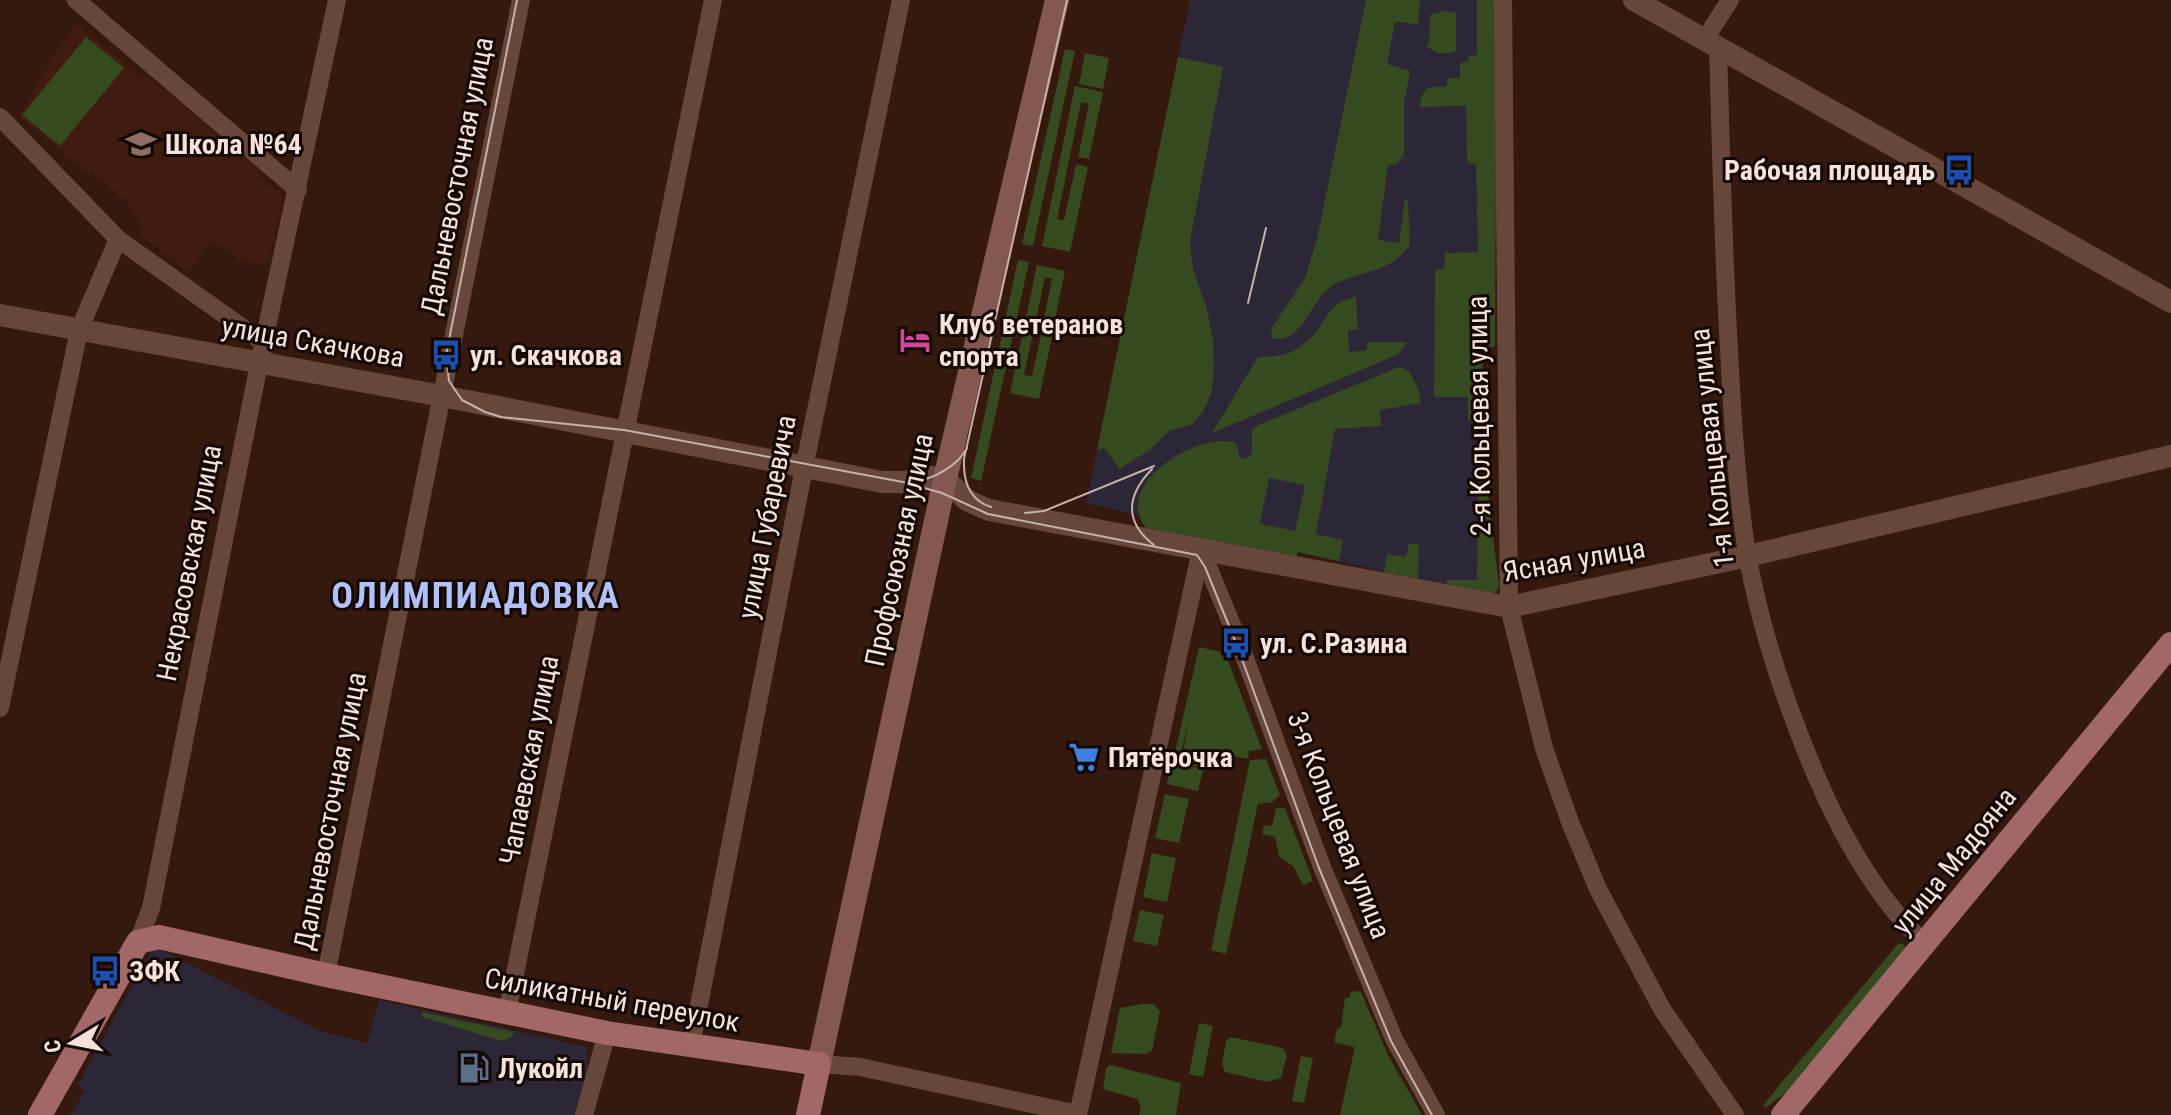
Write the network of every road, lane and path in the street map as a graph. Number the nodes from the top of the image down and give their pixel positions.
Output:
1 (76, 0) edge
2 (337, 0) edge
3 (521, 0) edge
4 (713, 0) edge
5 (901, 0) edge
6 (1057, 0) edge
7 (1503, 0) edge
8 (1634, 0) edge
9 (1730, 0) edge
10 (1712, 43) junction
11 (2, 125) edge
12 (298, 190) junction
13 (118, 239) junction
14 (2171, 302) edge
15 (0, 315) edge
16 (79, 330) junction
17 (261, 353) junction
18 (442, 396) junction
19 (623, 433) junction
20 (2171, 456) edge
21 (804, 468) junction
22 (945, 479) junction
23 (1201, 550) junction
24 (1748, 556) junction
25 (1509, 607) junction
26 (2171, 644) edge
27 (2171, 664) edge
28 (0, 708) edge
29 (138, 942) junction
30 (1925, 944) junction
31 (326, 975) junction
32 (507, 1013) junction
33 (607, 1033) junction
34 (691, 1046) junction
35 (819, 1064) junction
36 (40, 1115) edge
37 (584, 1115) edge
38 (808, 1115) edge
39 (1078, 1115) edge
40 (1436, 1115) edge
41 (1735, 1115) edge
42 (1783, 1115) edge
43 (1799, 1115) edge

1 - 12 street
2 - 12 street, Некрасовская улица
3 - 18 street, Дальневосточная улица
4 - 19 street, Чапаевская улица
5 - 21 street, улица Губаревича
6 - 22 main road, Профсоюзная улица
7 - 25 street, 2-я Кольцевая улица
8 - 10 street
9 - 10 street
10 - 14 street
10 - 24 street, 1-я Кольцевая улица
11 - 13 street
12 - 17 street, Некрасовская улица
13 - 16 street
13 - 17 street
15 - 16 street, улица Скачкова
16 - 17 street, улица Скачкова
16 - 28 street
17 - 18 street, улица Скачкова
17 - 29 street, Некрасовская улица
18 - 19 street, улица Скачкова
18 - 31 street, Дальневосточная улица
19 - 21 street, улица Скачкова
19 - 32 street, Чапаевская улица
20 - 24 street, Ясная улица
21 - 22 street, улица Скачкова
21 - 34 street, улица Губаревича
22 - 23 street, Ясная улица
22 - 35 main road, Профсоюзная улица
23 - 25 street, Ясная улица
23 - 39 street
23 - 40 street, 3-я Кольцевая улица
24 - 25 street, Ясная улица
24 - 30 street, 1-я Кольцевая улица
25 - 41 street, 2-я Кольцевая улица
26 - 30 main road, улица Мадояна
27 - 43 main road, улица Мадояна
29 - 31 main road, Силикатный переулок
29 - 36 main road, Некрасовская улица
30 - 42 main road, улица Мадояна
31 - 32 main road, Силикатный переулок
32 - 33 main road, Силикатный переулок
33 - 34 main road, Силикатный переулок
33 - 37 street
34 - 35 main road, Силикатный переулок
35 - 38 main road, Профсоюзная улица
35 - 39 street, Силикатный переулок

